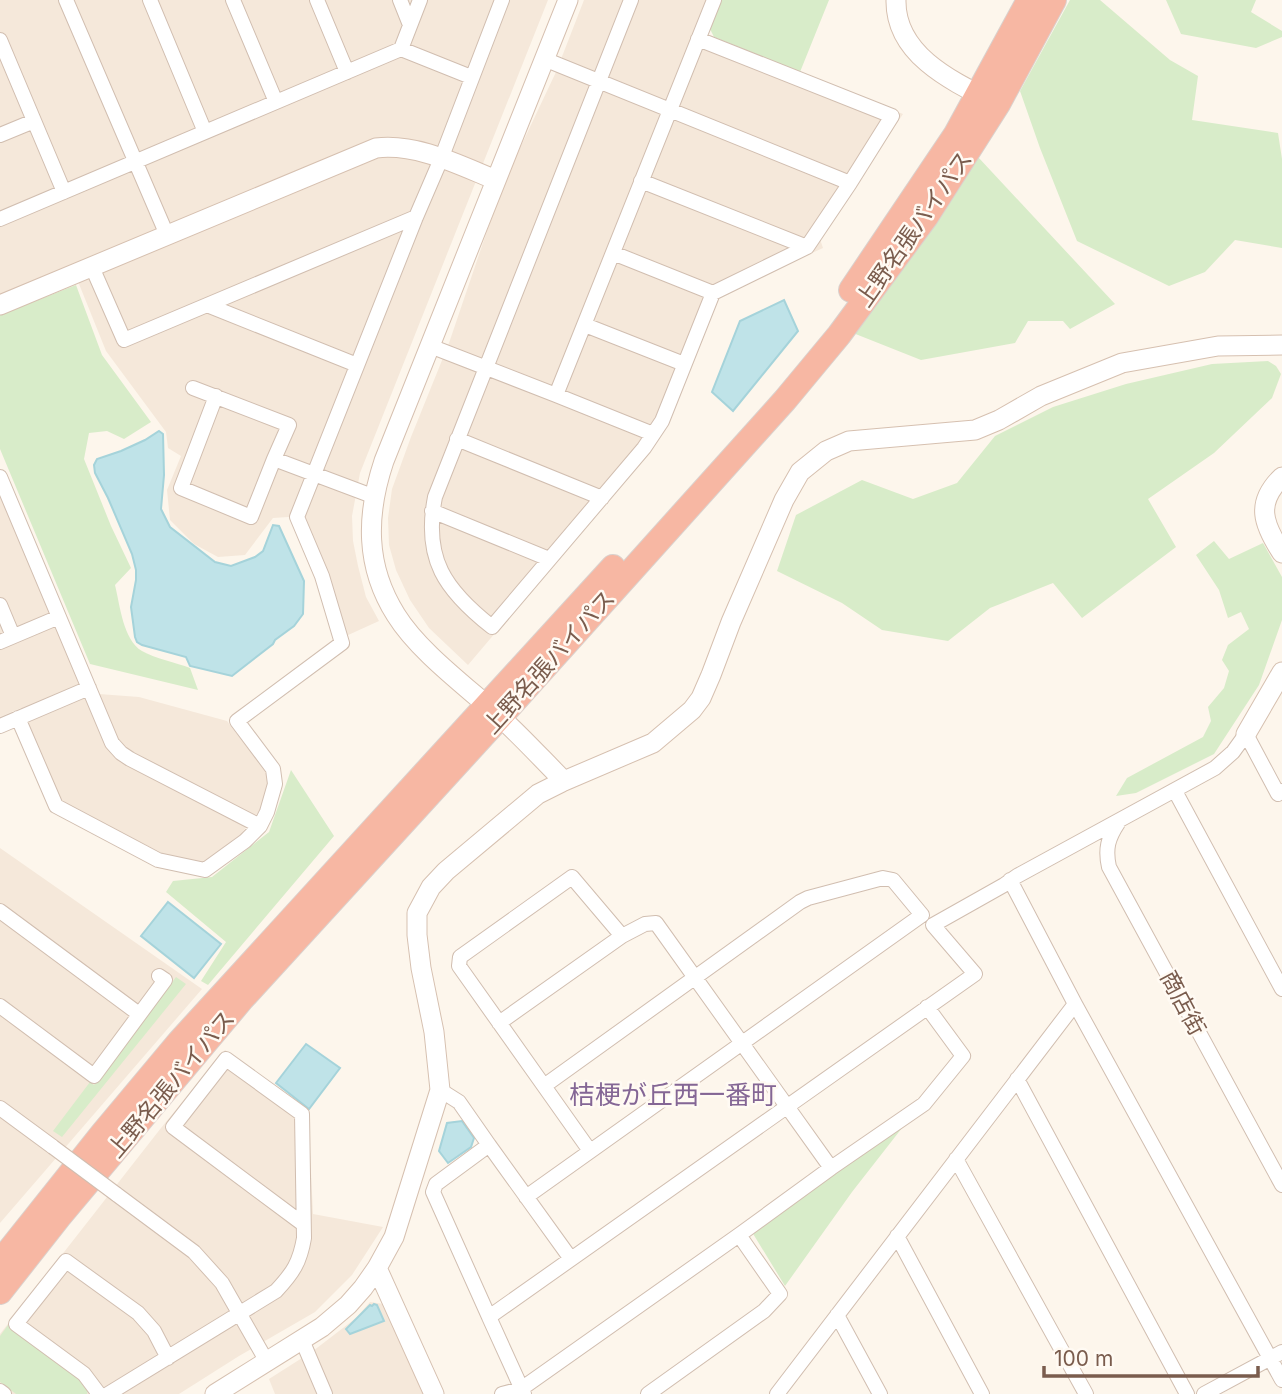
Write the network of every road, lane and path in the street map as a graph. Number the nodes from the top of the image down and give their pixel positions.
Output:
1 (66, 0) edge
2 (150, 0) edge
3 (233, 0) edge
4 (317, 0) edge
5 (400, 0) edge
6 (420, 0) edge
7 (502, 0) edge
8 (568, 0) edge
9 (631, 0) edge
10 (714, 0) edge
11 (896, 0) edge
12 (1029, 0) edge
13 (1054, 0) edge
14 (410, 25) junction
15 (698, 39) junction
16 (0, 40) edge
17 (401, 50) junction
18 (544, 60) junction
19 (347, 72) junction
20 (471, 77) junction
21 (599, 82) junction
22 (988, 99) junction
23 (276, 102) junction
24 (670, 110) junction
25 (34, 121) junction
26 (205, 132) junction
27 (0, 135) edge
28 (441, 159) junction
29 (135, 161) junction
30 (496, 180) junction
31 (641, 181) junction
32 (850, 183) junction
33 (64, 192) junction
34 (416, 217) junction
35 (0, 219) edge
36 (167, 235) junction
37 (807, 247) junction
38 (613, 253) junction
39 (92, 267) junction
40 (713, 293) junction
41 (0, 305) edge
42 (206, 305) junction
43 (585, 325) junction
44 (1282, 345) edge
45 (429, 346) junction
46 (684, 364) junction
47 (357, 365) junction
48 (485, 367) junction
49 (193, 388) dead end
50 (556, 395) junction
51 (216, 396) junction
52 (653, 434) junction
53 (457, 439) junction
54 (274, 458) junction
55 (315, 474) junction
56 (0, 477) edge
57 (1282, 478) edge
58 (374, 496) junction
59 (602, 498) junction
60 (432, 511) junction
61 (1282, 553) edge
62 (549, 559) junction
63 (0, 605) edge
64 (59, 617) junction
65 (7, 639) edge
66 (1282, 672) edge
67 (89, 688) junction
68 (493, 711) junction
69 (18, 718) junction
70 (0, 726) edge
71 (1246, 734) junction
72 (564, 781) junction
73 (1175, 791) junction
74 (1281, 795) edge
75 (1121, 820) junction
76 (260, 826) junction
77 (1010, 880) junction
78 (0, 911) edge
79 (928, 920) junction
80 (622, 936) junction
81 (159, 976) dead end
82 (696, 978) junction
83 (1282, 989) edge
84 (1075, 1004) junction
85 (0, 1006) edge
86 (927, 1007) junction
87 (139, 1014) junction
88 (499, 1023) junction
89 (742, 1044) junction
90 (1017, 1079) junction
91 (544, 1086) junction
92 (440, 1090) junction
93 (786, 1106) junction
94 (0, 1108) edge
95 (489, 1145) junction
96 (590, 1151) junction
97 (956, 1158) junction
98 (831, 1168) junction
99 (1282, 1185) edge
100 (526, 1196) junction
101 (303, 1224) junction
102 (740, 1235) junction
103 (897, 1236) junction
104 (572, 1259) junction
105 (0, 1262) edge
106 (377, 1268) junction
107 (0, 1292) edge
108 (240, 1314) junction
109 (837, 1315) junction
110 (489, 1317) junction
111 (302, 1340) junction
112 (1276, 1355) edge
113 (168, 1357) junction
114 (267, 1362) junction
115 (1282, 1380) edge
116 (522, 1392) edge
117 (99, 1394) edge
118 (108, 1394) edge
119 (215, 1394) edge
120 (325, 1394) edge
121 (435, 1394) edge
122 (502, 1394) edge
123 (648, 1394) edge
124 (778, 1394) edge
125 (880, 1394) edge
126 (982, 1394) edge
127 (1086, 1394) edge
128 (1187, 1394) edge
129 (1204, 1394) edge

1 - 29 street
2 - 26 street
3 - 23 street
4 - 19 street
5 - 14 street
6 - 14 street
7 - 20 street
8 - 18 street
9 - 21 street
10 - 15 street
11 - 22 street
12 - 22 highway, 上野名張バイパス
13 - 22 highway, 上野名張バイパス
14 - 17 street
15 - 24 street
15 - 32 street
16 - 25 street
17 - 19 street
17 - 20 street
18 - 21 street
18 - 30 street
19 - 23 street
20 - 28 street
21 - 24 street
21 - 48 street
22 - 68 highway, 上野名張バイパス
23 - 26 street
24 - 31 street
24 - 32 street
25 - 27 street
25 - 33 street
26 - 29 street
28 - 30 street
28 - 34 street
28 - 36 street
29 - 33 street
29 - 36 street
30 - 45 street
31 - 37 street
31 - 38 street
32 - 37 street
33 - 35 street
34 - 42 street
34 - 47 street
36 - 39 street
37 - 40 street
38 - 40 street
38 - 43 street
39 - 41 street
39 - 42 street
40 - 46 street
42 - 47 street
43 - 46 street
43 - 50 street
44 - 72 street
45 - 48 street
45 - 58 street
46 - 52 street
47 - 55 street
48 - 50 street
48 - 53 street
49 - 51 street
50 - 52 street
51 - 54 street
51 - 54 street
52 - 59 street
53 - 59 street
53 - 60 street
54 - 55 street
55 - 58 street
55 - 76 street
56 - 64 street
57 - 61 street
58 - 68 street
59 - 62 street
60 - 62 street
60 - 62 street
63 - 65 street
64 - 65 street
64 - 67 street
66 - 71 street
67 - 69 street
67 - 76 street
68 - 72 street
68 - 105 highway, 上野名張バイパス
68 - 107 highway, 上野名張バイパス
69 - 70 street
69 - 76 street
71 - 73 street
71 - 74 street
72 - 92 street
73 - 75 street
73 - 83 street
75 - 77 street
75 - 99 street, 商店街
77 - 79 street
77 - 84 street
78 - 87 street
79 - 82 street
79 - 86 street
79 - 89 street
80 - 82 street
80 - 88 street
80 - 88 street
81 - 87 street
82 - 89 street
82 - 91 street
84 - 90 street
84 - 112 street
85 - 87 street
86 - 93 street
86 - 98 street
88 - 91 street
89 - 93 street
89 - 96 street
90 - 97 street
90 - 128 street
91 - 96 street
92 - 95 street
92 - 106 street
93 - 98 street
93 - 104 street
94 - 108 street, bridge
95 - 100 street
95 - 110 street
96 - 100 street
97 - 103 street
97 - 127 street
98 - 102 street
100 - 104 street
101 - 101 street
101 - 108 street
102 - 116 street
102 - 123 street
103 - 109 street
103 - 126 street
104 - 110 street
106 - 111 street
106 - 121 street
108 - 113 street
108 - 114 street
109 - 124 street
109 - 125 street
110 - 116 street
111 - 114 street
111 - 120 street
112 - 115 street
112 - 129 street
113 - 117 street
113 - 118 street
114 - 119 street
116 - 122 street

